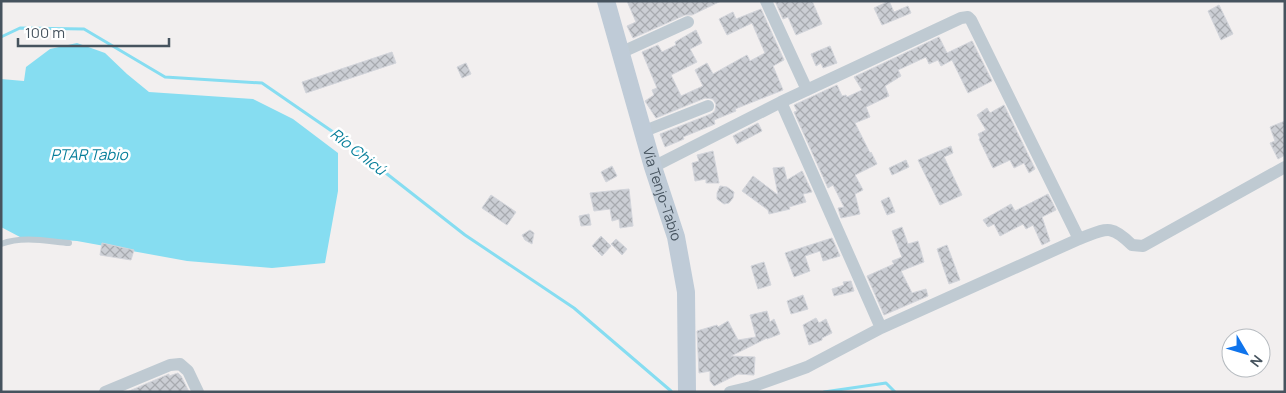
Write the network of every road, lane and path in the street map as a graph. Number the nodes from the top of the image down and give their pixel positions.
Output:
1 (606, 1) edge
2 (766, 1) edge
3 (688, 22) dead end
4 (620, 53) junction
5 (807, 90) junction
6 (781, 102) junction
7 (708, 106) dead end
8 (642, 132) junction
9 (653, 167) junction
10 (1285, 167) edge
11 (1079, 239) junction
12 (69, 243) dead end
13 (1, 244) edge
14 (880, 328) junction
15 (105, 392) edge
16 (198, 392) edge
17 (687, 392) edge
18 (730, 392) edge

1 - 4 main road, Vía Tenjo-Tabio
2 - 5 street
3 - 4 street
4 - 8 main road, Vía Tenjo-Tabio
5 - 6 street
5 - 11 street
6 - 9 street
6 - 14 street
7 - 8 street
8 - 9 main road, Vía Tenjo-Tabio
9 - 17 main road, Vía Tenjo-Tabio
10 - 11 street
11 - 14 street
12 - 13 lane
14 - 18 street
15 - 16 street

